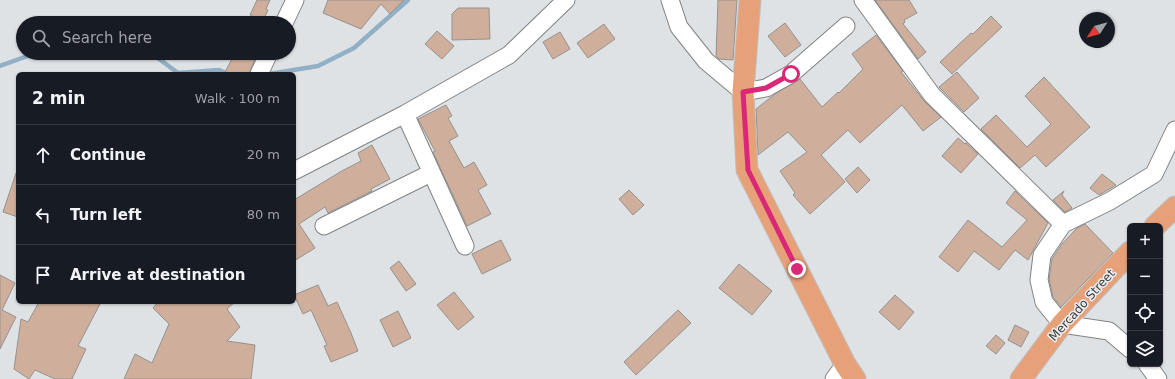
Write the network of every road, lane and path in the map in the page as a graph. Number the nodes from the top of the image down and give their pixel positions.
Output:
1 (295, 0) edge
2 (566, 0) edge
3 (670, 0) edge
4 (750, 0) edge
5 (863, 0) edge
6 (287, 16) edge
7 (846, 26) dead end
8 (266, 60) edge
9 (260, 72) edge
10 (743, 92) junction
11 (405, 114) junction
12 (1175, 130) edge
13 (296, 170) edge
14 (431, 173) junction
15 (1175, 207) edge
16 (1158, 223) edge
17 (1063, 224) junction
18 (324, 226) dead end
19 (464, 246) dead end
20 (1127, 255) edge
21 (1062, 324) junction
22 (1127, 346) edge
23 (1148, 367) edge
24 (844, 374) edge
25 (1021, 379) edge
26 (1158, 379) edge

1 - 6 street
2 - 11 street
3 - 10 street
4 - 10 main road
5 - 17 street
7 - 10 street
8 - 9 street
10 - 24 main road
11 - 13 street
11 - 14 street
12 - 17 street
14 - 18 street
14 - 19 street
15 - 16 main road
17 - 21 street
20 - 21 main road, Mercado Street
21 - 22 street
21 - 25 main road, Mercado Street
23 - 26 street

